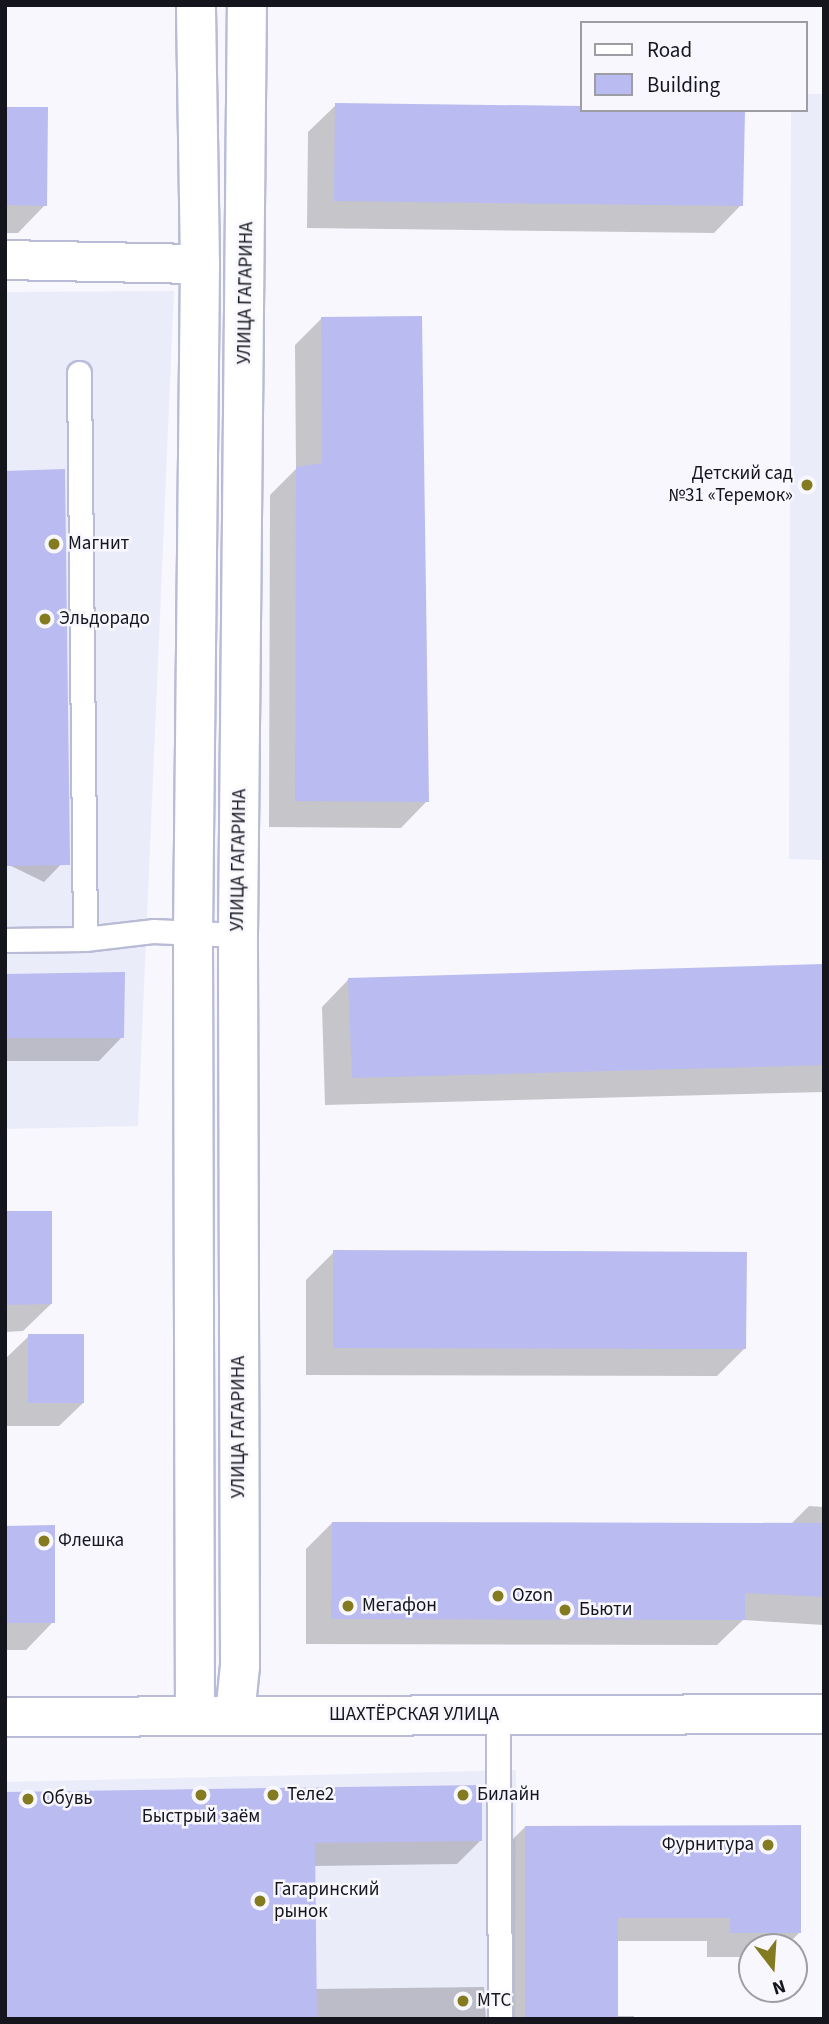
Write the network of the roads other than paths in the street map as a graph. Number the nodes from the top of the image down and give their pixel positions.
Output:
1 (196, 5) edge
2 (247, 5) edge
3 (5, 260) edge
4 (200, 264) junction
5 (79, 373) dead end
6 (193, 934) junction
7 (238, 934) junction
8 (85, 939) junction
9 (5, 940) edge
10 (195, 1714) junction
11 (824, 1714) edge
12 (235, 1715) junction
13 (498, 1716) junction
14 (5, 1717) edge
15 (500, 2019) edge

1 - 4 street
2 - 7 street, УЛИЦА ГАГАРИНА
3 - 4 street
4 - 6 street
5 - 8 lane
6 - 7 lane
6 - 8 lane
6 - 10 street
7 - 12 street, УЛИЦА ГАГАРИНА
8 - 9 lane
10 - 12 street, ШАХТЁРСКАЯ УЛИЦА
10 - 14 street, ШАХТЁРСКАЯ УЛИЦА
11 - 13 street, ШАХТЁРСКАЯ УЛИЦА
12 - 13 street, ШАХТЁРСКАЯ УЛИЦА
13 - 15 lane

